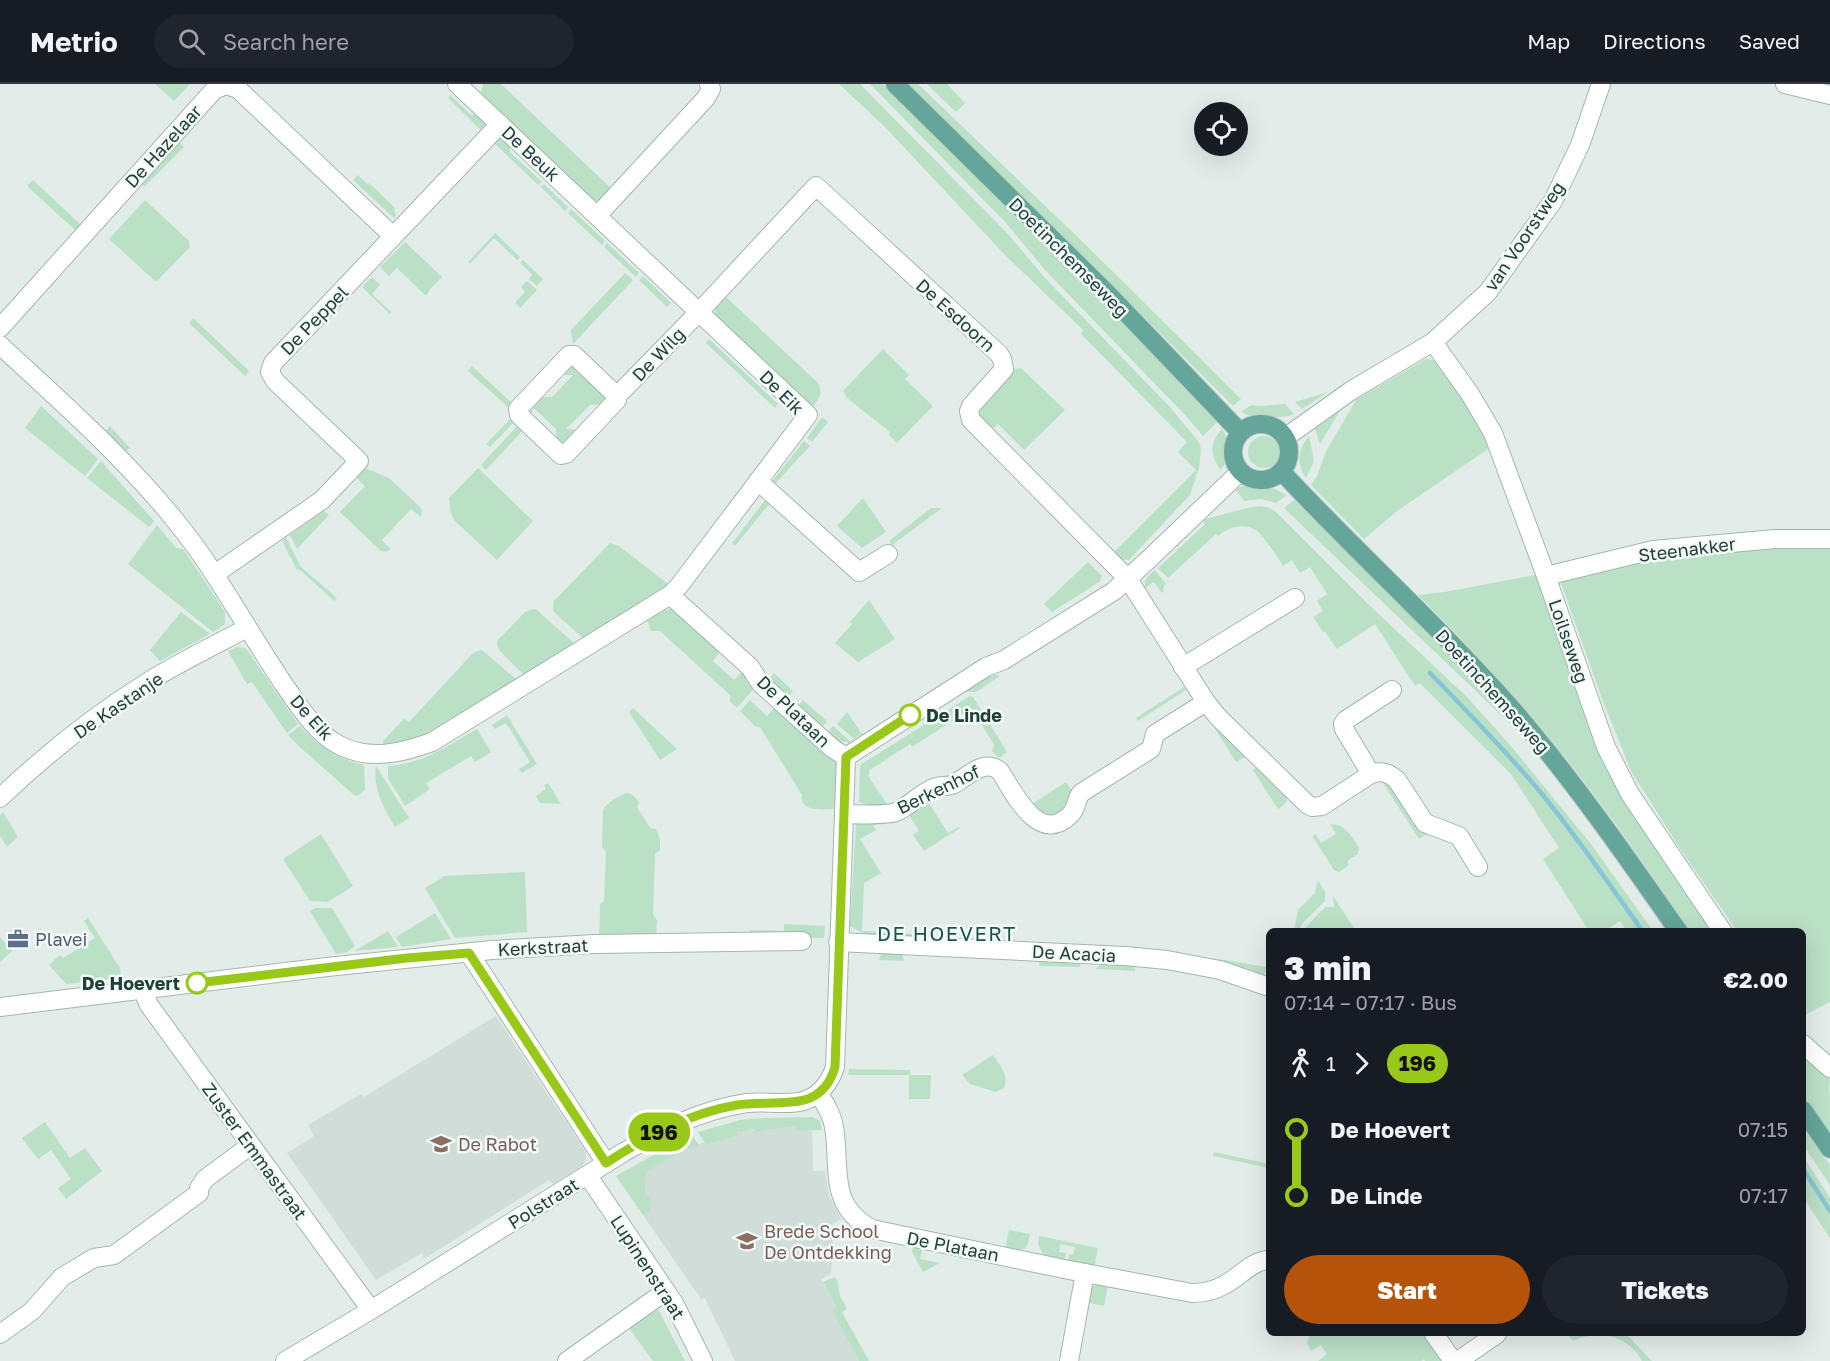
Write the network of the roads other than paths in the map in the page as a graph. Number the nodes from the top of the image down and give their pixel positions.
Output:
1 (710, 84) edge
2 (895, 84) edge
3 (1601, 84) edge
4 (1785, 84) edge
5 (464, 86) edge
6 (1830, 95) edge
7 (500, 124) junction
8 (597, 216) junction
9 (393, 236) junction
10 (699, 312) junction
11 (0, 328) edge
12 (1433, 342) junction
13 (0, 345) edge
14 (617, 396) junction
15 (1240, 432) junction
16 (1286, 437) junction
17 (1240, 472) junction
18 (1282, 472) junction
19 (758, 481) junction
20 (1830, 539) edge
21 (888, 554) dead end
22 (215, 574) junction
23 (1546, 576) junction
24 (1128, 579) junction
25 (670, 595) junction
26 (1295, 598) dead end
27 (247, 628) junction
28 (1184, 668) junction
29 (1392, 690) dead end
30 (1206, 702) junction
31 (846, 757) junction
32 (1371, 774) junction
33 (0, 798) edge
34 (844, 814) junction
35 (1478, 867) dead end
36 (1676, 928) edge
37 (1720, 928) edge
38 (802, 941) dead end
39 (838, 942) junction
40 (469, 953) junction
41 (1266, 986) edge
42 (147, 989) junction
43 (0, 1007) edge
44 (1806, 1047) edge
45 (1830, 1068) edge
46 (819, 1094) junction
47 (1806, 1114) edge
48 (251, 1145) junction
49 (1830, 1149) edge
50 (606, 1163) junction
51 (588, 1176) junction
52 (1266, 1261) edge
53 (1085, 1273) junction
54 (666, 1291) junction
55 (372, 1310) junction
56 (0, 1334) edge
57 (1435, 1336) edge
58 (1494, 1336) edge
59 (294, 1359) edge
60 (567, 1361) edge
61 (703, 1361) edge
62 (1069, 1361) edge
63 (1452, 1361) edge
64 (1458, 1361) edge

1 - 8 street
2 - 15 main road, Doetinchemseweg
3 - 12 street, van Voorstweg
4 - 6 street
5 - 7 street, De Beuk
7 - 8 street, De Beuk
7 - 9 street, De Peppel
8 - 10 street, De Beuk
9 - 11 street, De Hazelaar
9 - 22 street, De Peppel
10 - 14 street, De Wilg
10 - 19 street, De Eik
10 - 24 street, De Esdoorn
12 - 16 street, van Voorstweg
12 - 23 street, Loilseweg
13 - 22 street, De Eik
14 - 14 street, De Wilg
15 - 16 main road
15 - 17 main road
16 - 18 main road
17 - 18 main road
17 - 24 street
18 - 36 main road, Doetinchemseweg
19 - 21 street
19 - 25 street, De Eik
20 - 23 street, Steenakker
22 - 27 street, De Eik
23 - 37 street, Loilseweg
24 - 28 street
24 - 31 street
25 - 27 street, De Eik
25 - 31 street, De Plataan
26 - 28 street
27 - 33 street, De Kastanje
28 - 30 street
29 - 32 street
30 - 32 street
30 - 34 street, Berkenhof
31 - 34 street, De Plataan
32 - 35 street
34 - 39 street, De Plataan
38 - 40 street, Kerkstraat
39 - 41 street, De Acacia
39 - 46 street, De Plataan
40 - 42 street, Kerkstraat
40 - 50 street
42 - 43 street, Kerkstraat
42 - 48 street, Zuster Emmastraat
44 - 45 street
46 - 50 street, Polstraat
46 - 53 street, De Plataan
47 - 49 main road
48 - 55 street, Zuster Emmastraat
48 - 56 street
50 - 51 street, Polstraat
51 - 54 street, Lupinenstraat
51 - 55 street, Polstraat
52 - 53 street, De Plataan
53 - 62 street
54 - 60 street
54 - 61 street, Lupinenstraat
55 - 59 street, Polstraat
57 - 63 street
58 - 64 street

